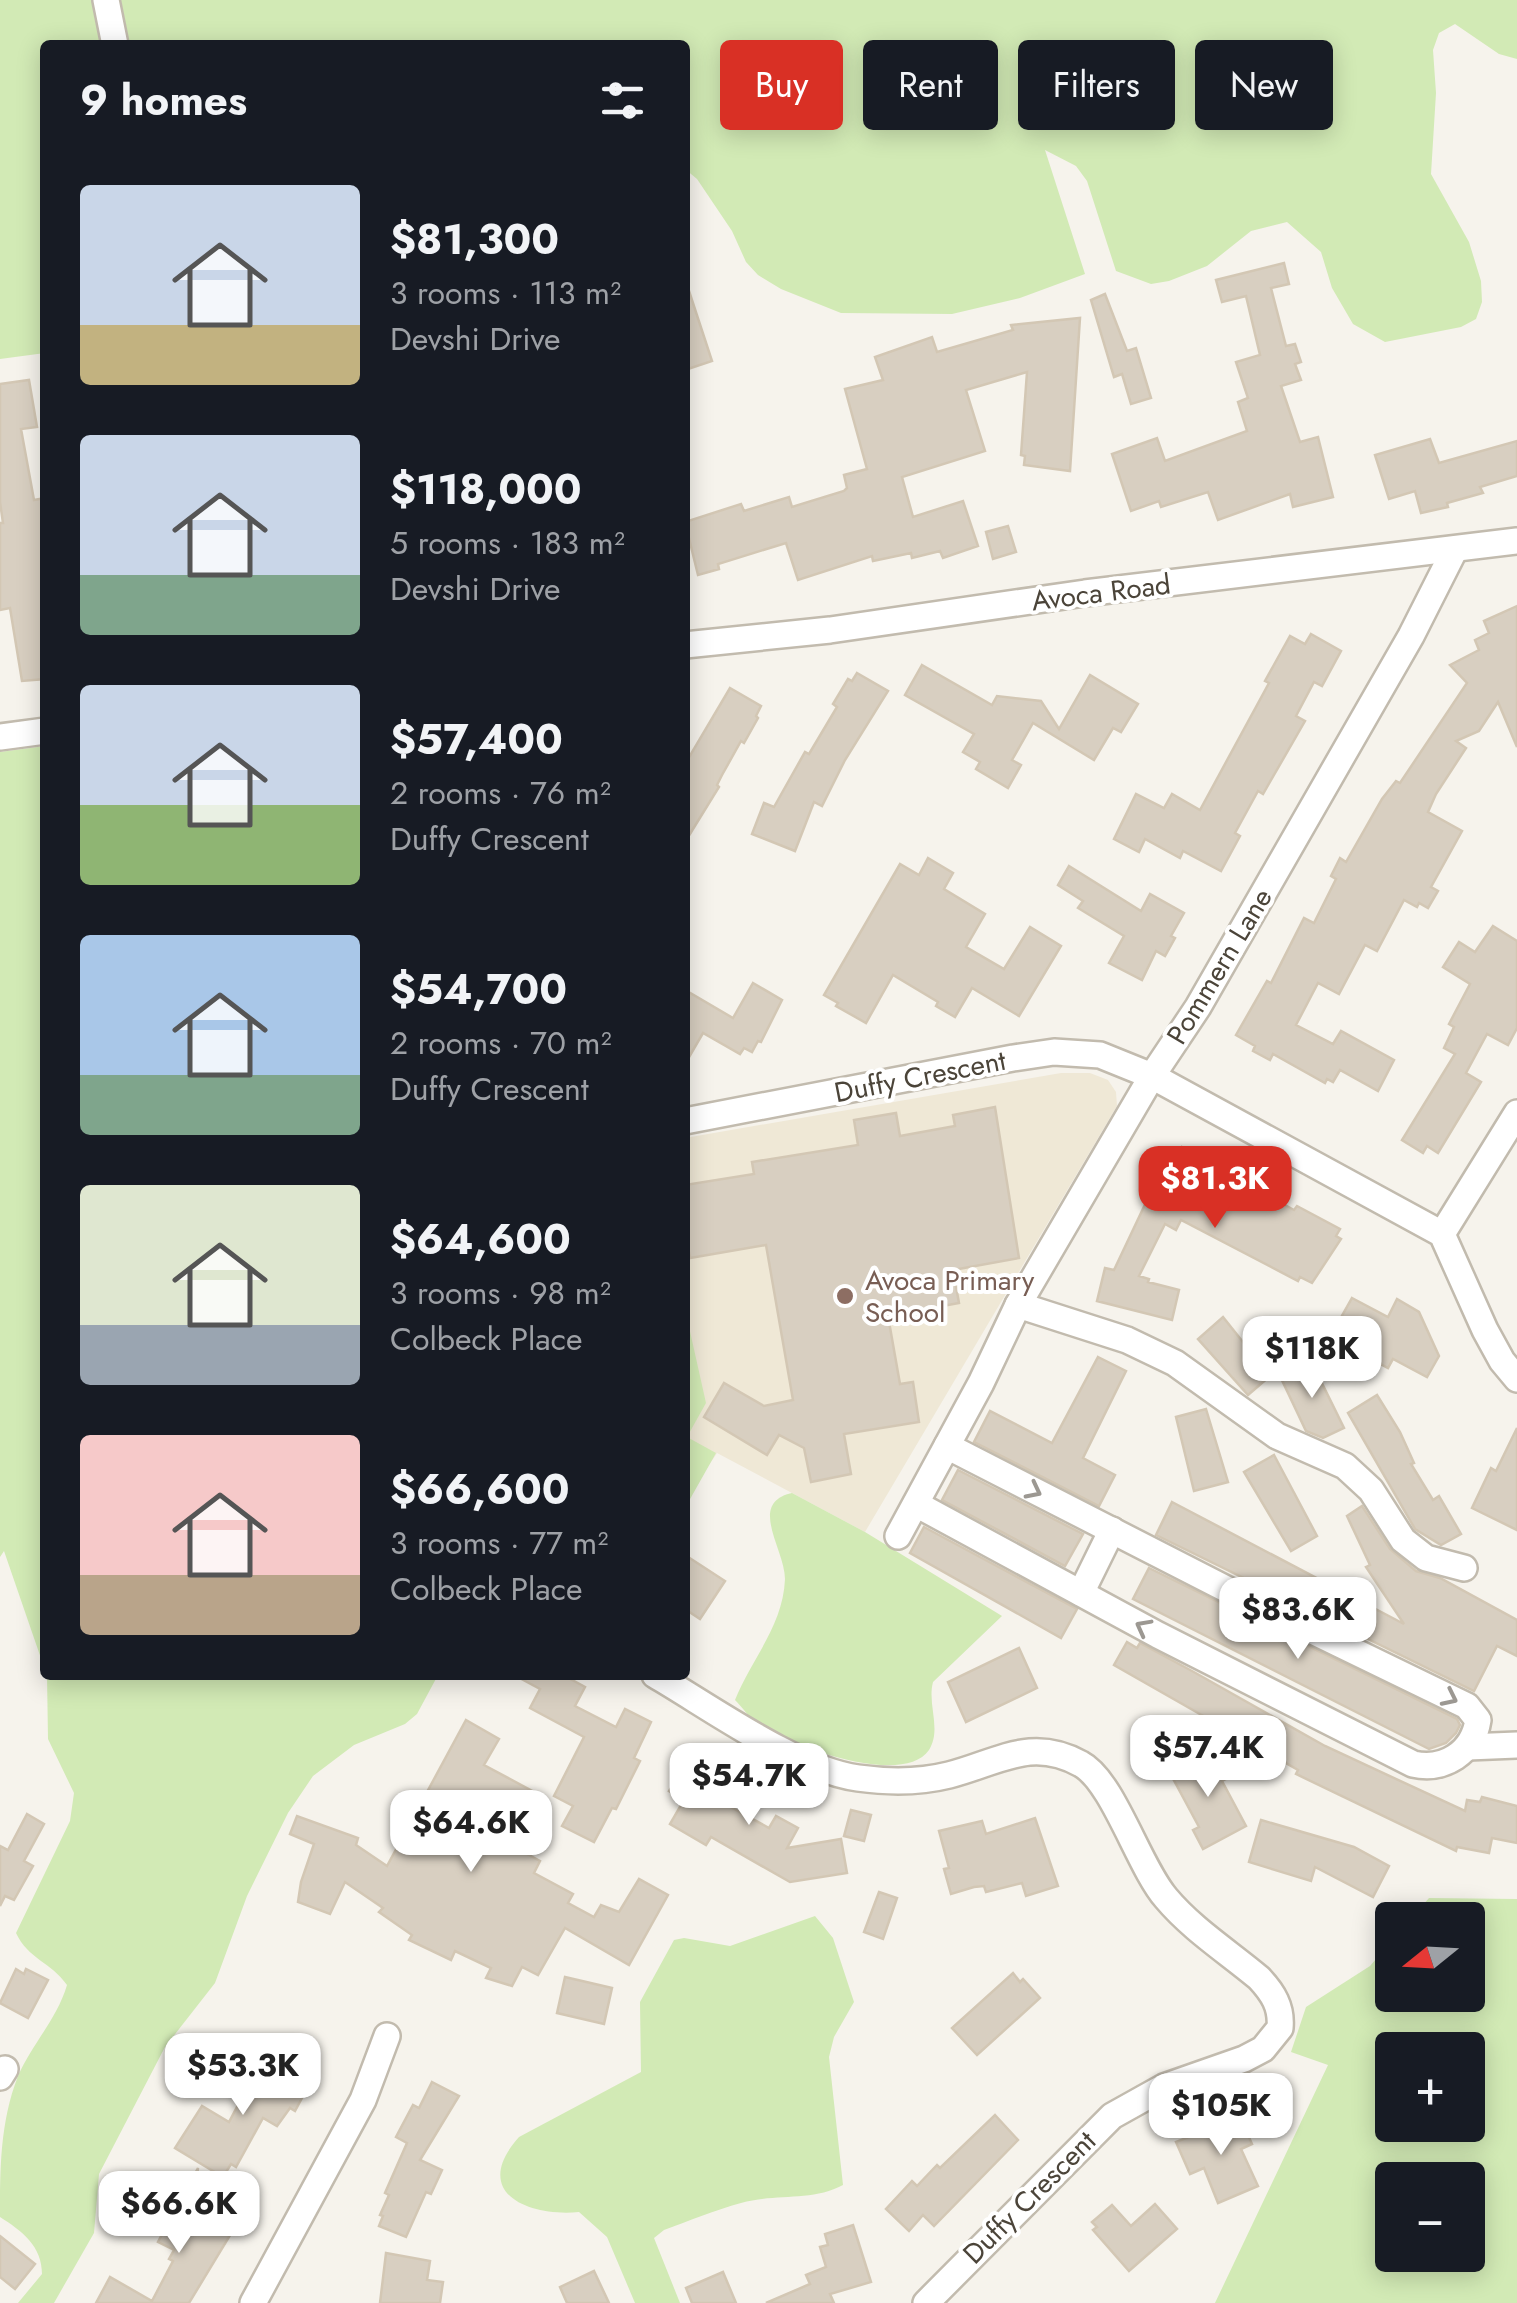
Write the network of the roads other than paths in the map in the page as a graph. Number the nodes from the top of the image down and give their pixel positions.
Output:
1 (106, 0) edge
2 (114, 40) edge
3 (1517, 541) edge
4 (1455, 549) junction
5 (690, 644) edge
6 (40, 732) edge
7 (0, 737) edge
8 (1152, 1076) junction
9 (1517, 1113) edge
10 (690, 1121) edge
11 (1442, 1234) junction
12 (1018, 1304) junction
13 (1517, 1379) edge
14 (947, 1446) junction
15 (916, 1504) junction
16 (1112, 1530) junction
17 (898, 1536) dead end
18 (1464, 1568) dead end
19 (1081, 1592) junction
20 (664, 1680) edge
21 (1517, 1745) edge
22 (1468, 1747) junction
23 (387, 2036) dead end
24 (253, 2303) edge
25 (926, 2303) edge

1 - 2 street
3 - 4 street, Avoca Road
4 - 5 street, Avoca Road
4 - 8 street, Pommern Lane
6 - 7 street
8 - 10 street, Duffy Crescent
8 - 11 street, Duffy Crescent
8 - 12 street, Pommern Lane
9 - 11 street
11 - 13 street
12 - 14 street, Pommern Lane
12 - 18 street
14 - 15 street, Pommern Lane
14 -> 16 street
15 - 17 street, Pommern Lane
15 - 19 street
16 - 19 street
16 -> 22 street
22 -> 19 street
20 - 25 street, Duffy Crescent
21 - 22 street
23 - 24 street

